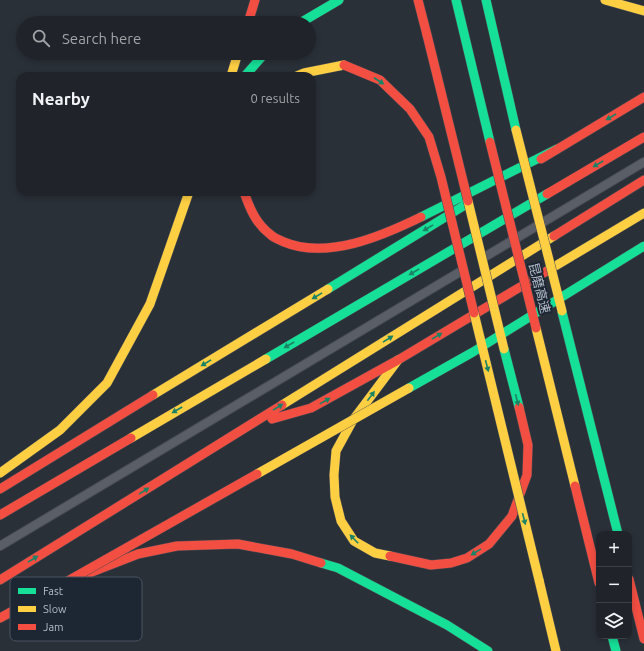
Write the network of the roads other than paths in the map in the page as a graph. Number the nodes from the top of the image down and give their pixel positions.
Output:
1 (255, 0) edge
2 (339, 0) edge
3 (418, 0) edge
4 (456, 0) edge
5 (486, 0) edge
6 (605, 0) edge
7 (644, 11) edge
8 (250, 16) edge
9 (312, 16) edge
10 (236, 60) edge
11 (259, 60) edge
12 (232, 72) edge
13 (248, 72) edge
14 (309, 72) edge
15 (644, 97) edge
16 (644, 137) edge
17 (557, 149) junction
18 (644, 162) edge
19 (644, 180) edge
20 (188, 196) edge
21 (246, 196) edge
22 (644, 213) edge
23 (644, 246) edge
24 (398, 360) junction
25 (151, 426) junction
26 (248, 426) junction
27 (101, 446) dead end
28 (65, 460) dead end
29 (0, 473) edge
30 (16, 480) junction
31 (0, 489) edge
32 (0, 515) edge
33 (617, 531) edge
34 (0, 546) edge
35 (596, 571) edge
36 (75, 577) edge
37 (79, 577) edge
38 (0, 580) edge
39 (632, 591) edge
40 (10, 613) edge
41 (0, 618) edge
42 (613, 639) edge
43 (644, 639) edge
44 (488, 651) edge
45 (556, 651) edge
46 (616, 651) edge

1 - 8 main road
2 - 9 main road
3 -> 24 main road, bridge
4 - 35 main road, 昆磨高速, bridge
5 - 33 main road, 昆磨高速, bridge
6 - 7 main road
10 - 12 main road
11 - 13 main road
14 -> 45 main road, bridge
15 -> 17 main road
16 -> 25 main road
17 - 21 main road
17 -> 30 main road
18 - 34 lane
26 -> 19 main road
20 - 29 main road
24 -> 22 main road
23 - 36 main road, bridge
26 -> 24 main road
25 - 27 main road
25 - 32 main road
38 -> 26 main road
28 - 30 main road
30 - 31 main road
37 - 44 main road, bridge
39 - 43 main road
40 - 41 main road
42 - 46 main road

